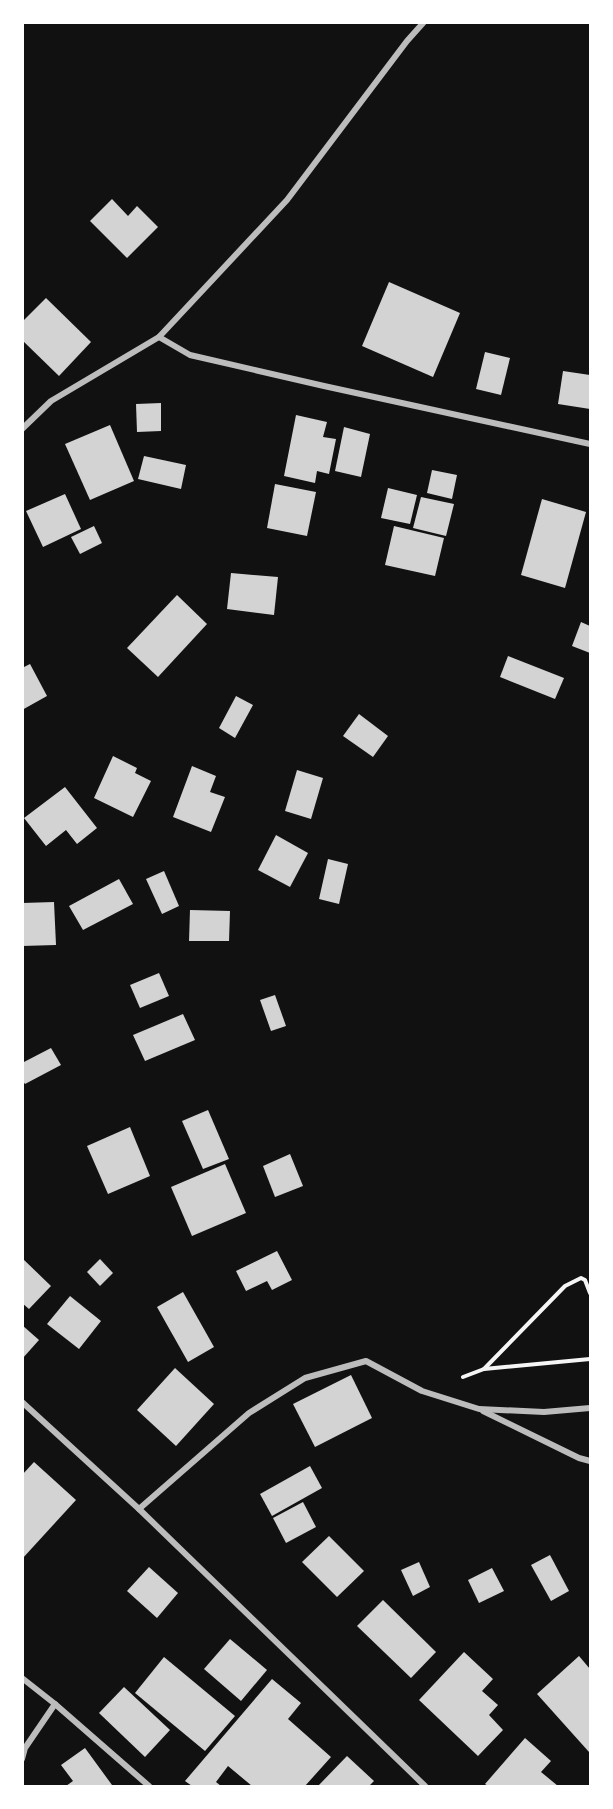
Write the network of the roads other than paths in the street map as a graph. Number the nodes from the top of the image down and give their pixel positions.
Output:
1 (424, 22) edge
2 (159, 337) junction
3 (22, 429) edge
4 (591, 444) edge
5 (22, 1402) edge
6 (591, 1408) edge
7 (479, 1409) junction
8 (591, 1461) edge
9 (140, 1509) junction
10 (22, 1678) edge
11 (56, 1704) junction
12 (22, 1760) edge
13 (149, 1786) edge
14 (425, 1786) edge

1 - 2 street
2 - 3 street
2 - 4 street
5 - 9 street
6 - 7 street
7 - 8 street
7 - 9 street
9 - 14 street
10 - 11 street
11 - 12 street
11 - 13 street

